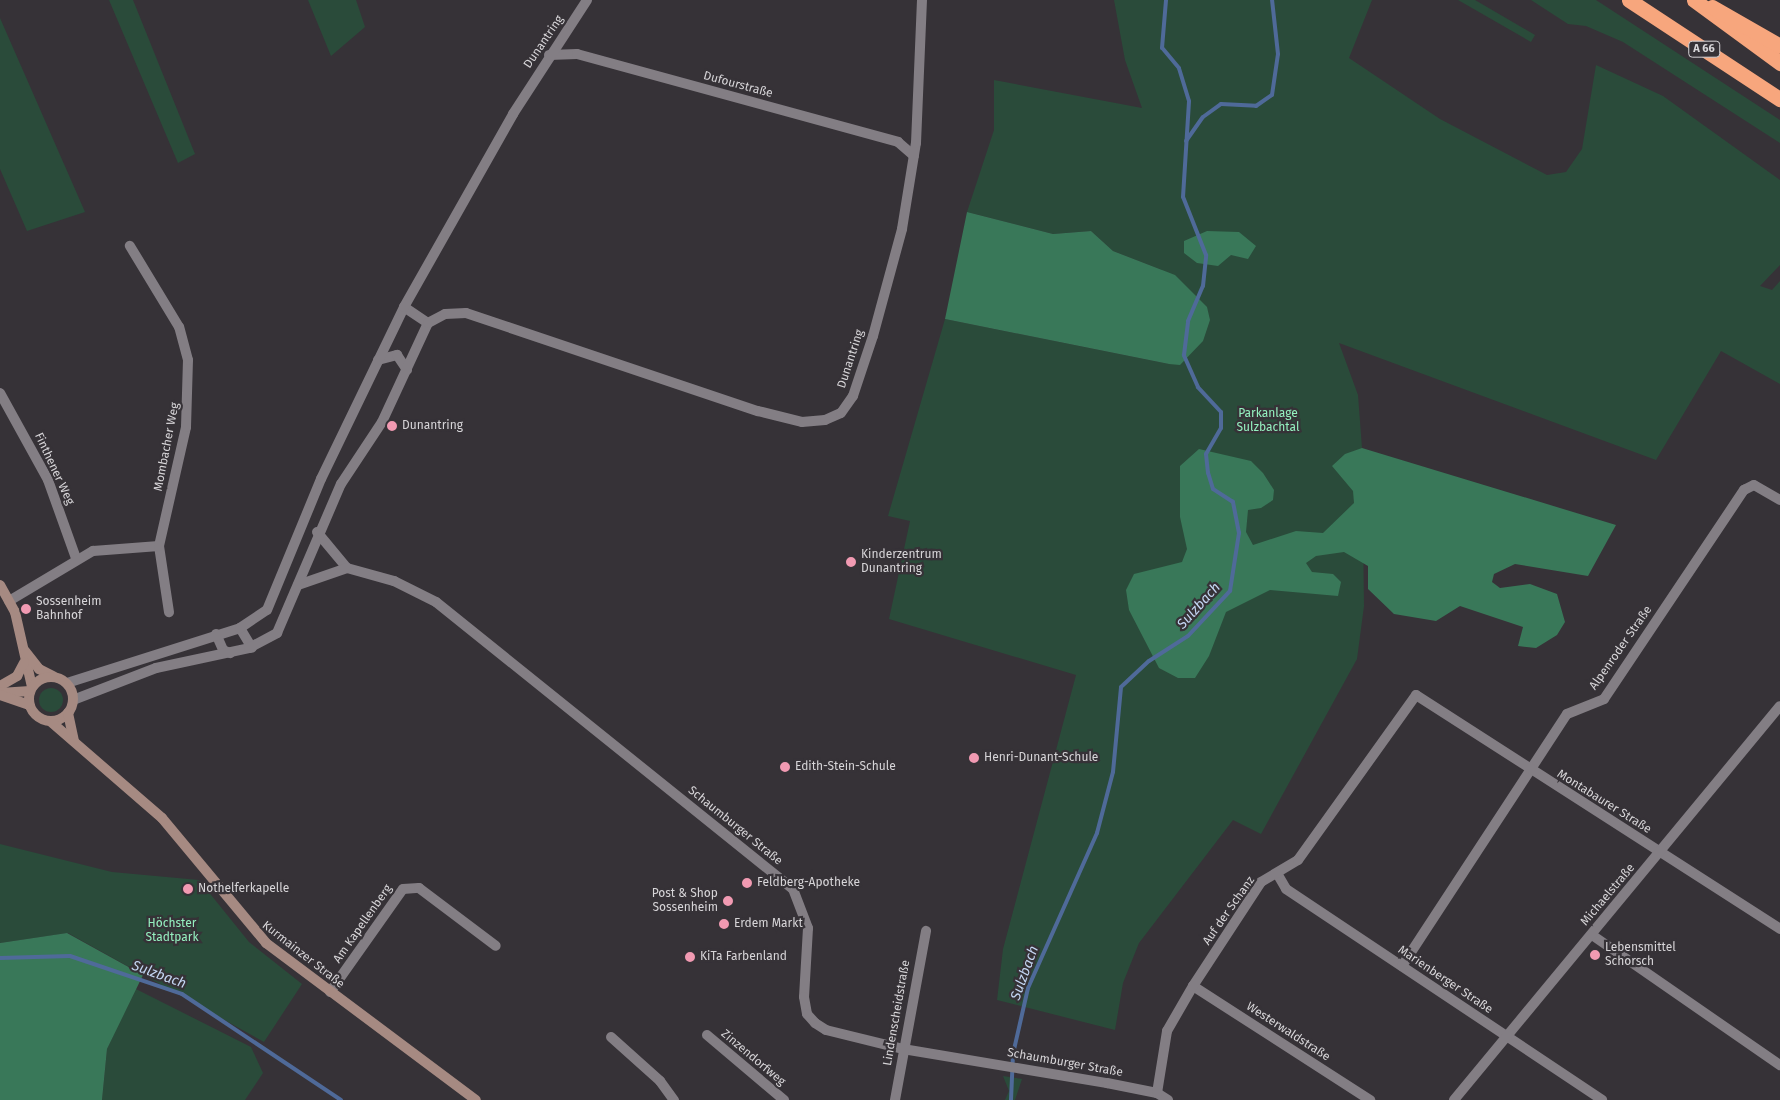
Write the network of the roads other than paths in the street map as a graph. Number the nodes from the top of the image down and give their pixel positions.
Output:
1 (587, 0) edge
2 (922, 0) edge
3 (1629, 0) edge
4 (1694, 0) edge
5 (1699, 0) edge
6 (1780, 46) edge
7 (549, 56) junction
8 (1780, 63) edge
9 (1780, 99) edge
10 (914, 156) junction
11 (130, 246) dead end
12 (404, 306) junction
13 (428, 323) junction
14 (378, 360) junction
15 (407, 370) junction
16 (0, 394) edge
17 (1780, 500) edge
18 (317, 532) junction
19 (159, 546) junction
20 (76, 558) junction
21 (347, 568) junction
22 (0, 585) edge
23 (298, 586) junction
24 (9, 600) junction
25 (169, 612) dead end
26 (240, 628) junction
27 (216, 634) junction
28 (252, 648) junction
29 (171, 650) junction
30 (25, 651) junction
31 (230, 653) junction
32 (24, 664) junction
33 (170, 664) junction
34 (54, 676) junction
35 (67, 683) junction
36 (0, 686) edge
37 (31, 689) junction
38 (0, 694) edge
39 (1416, 695) joint
40 (73, 700) junction
41 (29, 705) junction
42 (1780, 706) edge
43 (68, 713) junction
44 (50, 721) junction
45 (74, 742) junction
46 (1530, 770) junction
47 (1660, 852) junction
48 (1278, 875) junction
49 (1780, 929) edge
50 (926, 931) dead end
51 (1592, 935) junction
52 (496, 946) dead end
53 (1402, 966) junction
54 (1193, 986) junction
55 (330, 992) junction
56 (707, 1036) dead end
57 (611, 1037) dead end
58 (1507, 1037) junction
59 (903, 1049) junction
60 (1780, 1065) edge
61 (1157, 1093) junction
62 (476, 1100) edge
63 (674, 1100) edge
64 (784, 1100) edge
65 (895, 1100) edge
66 (1168, 1100) edge
67 (1370, 1100) edge
68 (1454, 1100) edge
69 (1602, 1100) edge

1 - 7 street, Dunantring
2 - 10 street, Dunantring
3 - 9 highway, A 66
4 - 8 highway, A 66
5 - 6 highway
7 - 10 street, Dufourstraße
7 - 12 street, Dunantring
10 - 13 street, Dunantring
11 - 19 street, Mombacher Weg
12 - 13 street
12 - 14 street, Dunantring
13 - 15 street
14 - 15 street
14 - 26 street, Dunantring
15 - 18 street
16 - 20 street, Finthener Weg
17 - 46 street, Alpenroder Straße
18 - 21 street
18 - 23 street
19 - 20 street
19 - 25 street, Mombacher Weg
20 - 24 street
21 - 23 street
21 - 59 street, Schaumburger Straße
22 - 24 main road
23 - 28 street
24 - 30 main road
26 - 27 street, Dunantring
26 - 28 street
27 - 29 street, Dunantring
27 - 31 street
28 - 31 street
29 - 33 street
29 - 35 street, Dunantring
30 - 32 main road
30 - 34 main road
31 - 33 street
32 - 36 main road
32 - 37 main road
33 - 40 street
34 - 35 main road
34 - 37 main road
35 - 40 main road
37 - 38 main road
37 - 41 main road
38 - 41 main road
39 - 46 street, Montabaurer Straße
39 - 48 street, Auf der Schanz
40 - 43 main road
41 - 44 main road
42 - 47 street, Michaelstraße
43 - 44 main road
43 - 45 main road
44 - 45 main road, Kurmainzer Straße
45 - 55 main road, Kurmainzer Straße
46 - 47 street, Montabaurer Straße
46 - 53 street, Alpenroder Straße
47 - 49 street, Montabaurer Straße
47 - 51 street, Michaelstraße
48 - 53 street, Marienberger Straße
48 - 54 street, Auf der Schanz
50 - 59 street, Lindenscheidstraße
51 - 58 street, Michaelstraße
51 - 60 street
52 - 55 street, Am Kapellenberg
53 - 58 street, Marienberger Straße
54 - 61 street, Auf der Schanz
54 - 67 street, Westerwaldstraße
55 - 62 main road, Kurmainzer Straße
56 - 64 street, Zinzendorfweg
57 - 63 street
58 - 68 street, Michaelstraße
58 - 69 street, Marienberger Straße
59 - 61 street, Schaumburger Straße
59 - 65 street, Lindenscheidstraße
61 - 66 street, Schaumburger Straße

